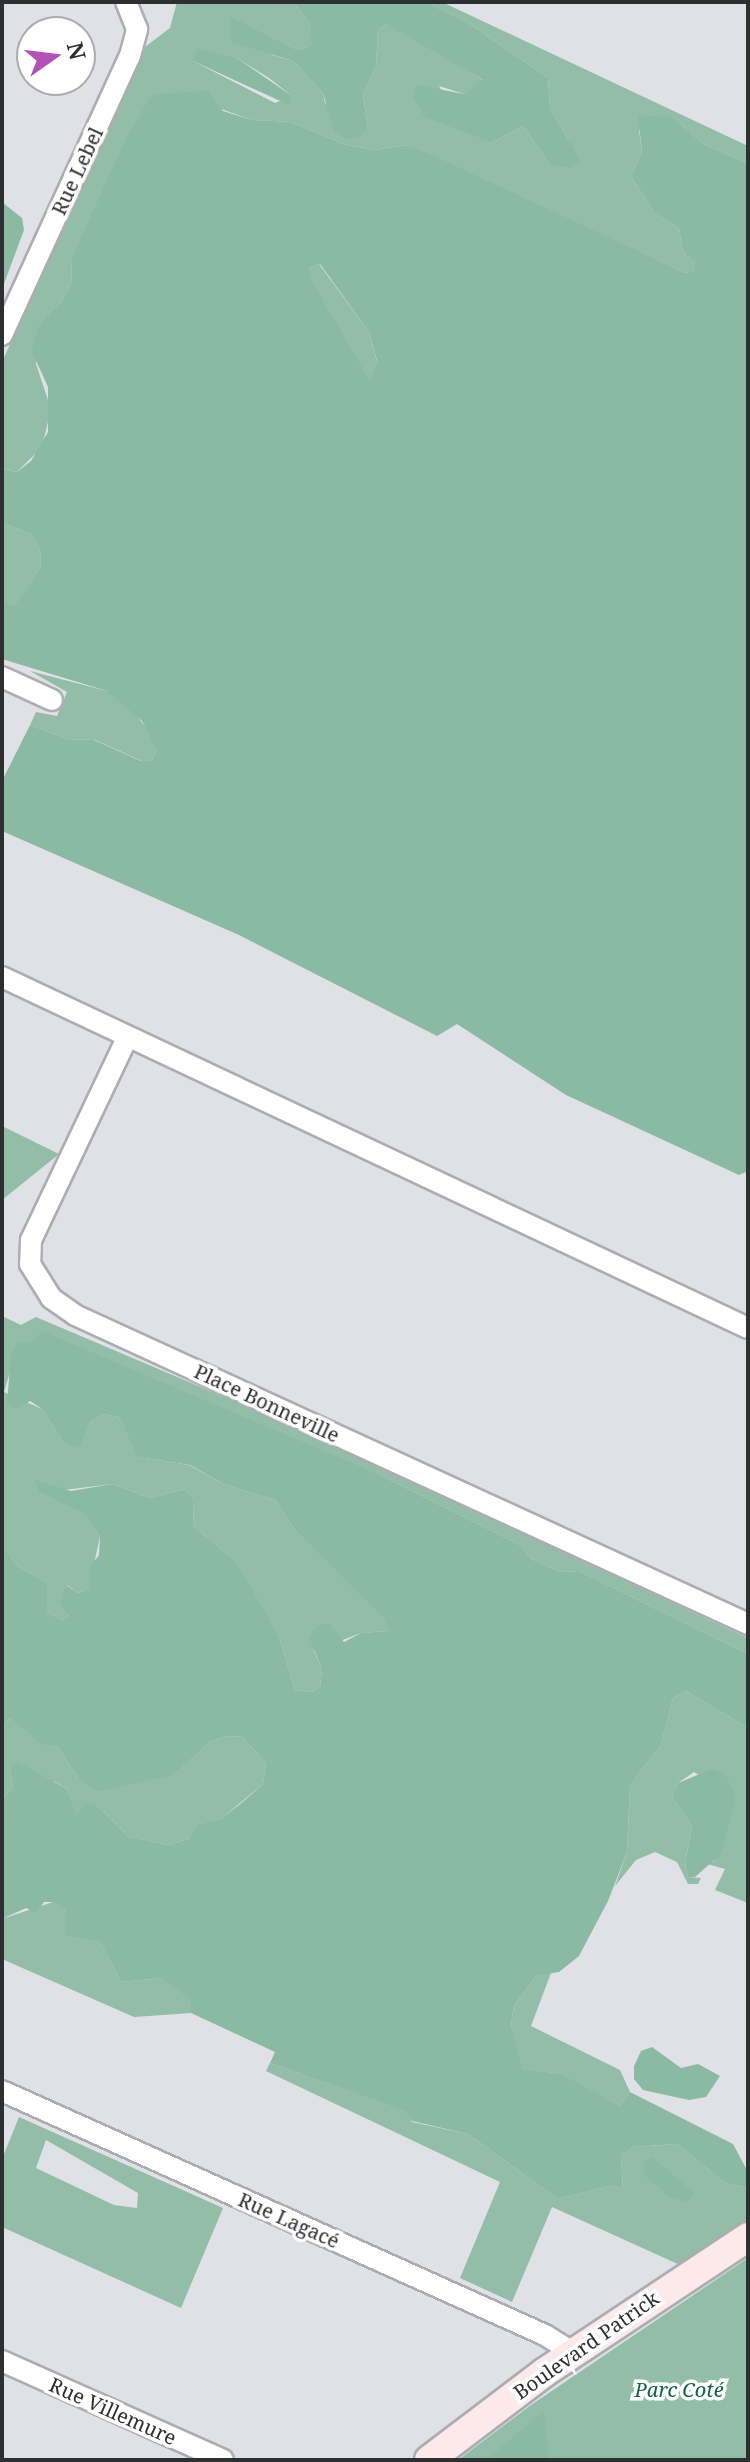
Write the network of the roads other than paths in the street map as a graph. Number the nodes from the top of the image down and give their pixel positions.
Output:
1 (128, 4) edge
2 (2, 335) edge
3 (2, 677) edge
4 (52, 700) dead end
5 (2, 977) edge
6 (127, 1038) junction
7 (748, 1328) edge
8 (748, 1624) edge
9 (2, 2091) edge
10 (748, 2237) edge
11 (574, 2353) junction
12 (2, 2361) edge
13 (223, 2460) edge
14 (429, 2460) edge

1 - 2 street, Rue Lebel
3 - 4 street
5 - 6 street
6 - 7 street
6 - 8 street, Place Bonneville
9 - 11 street, Rue Lagacé
10 - 11 street, Boulevard Patrick
11 - 14 street, Boulevard Patrick
12 - 13 street, Rue Villemure

